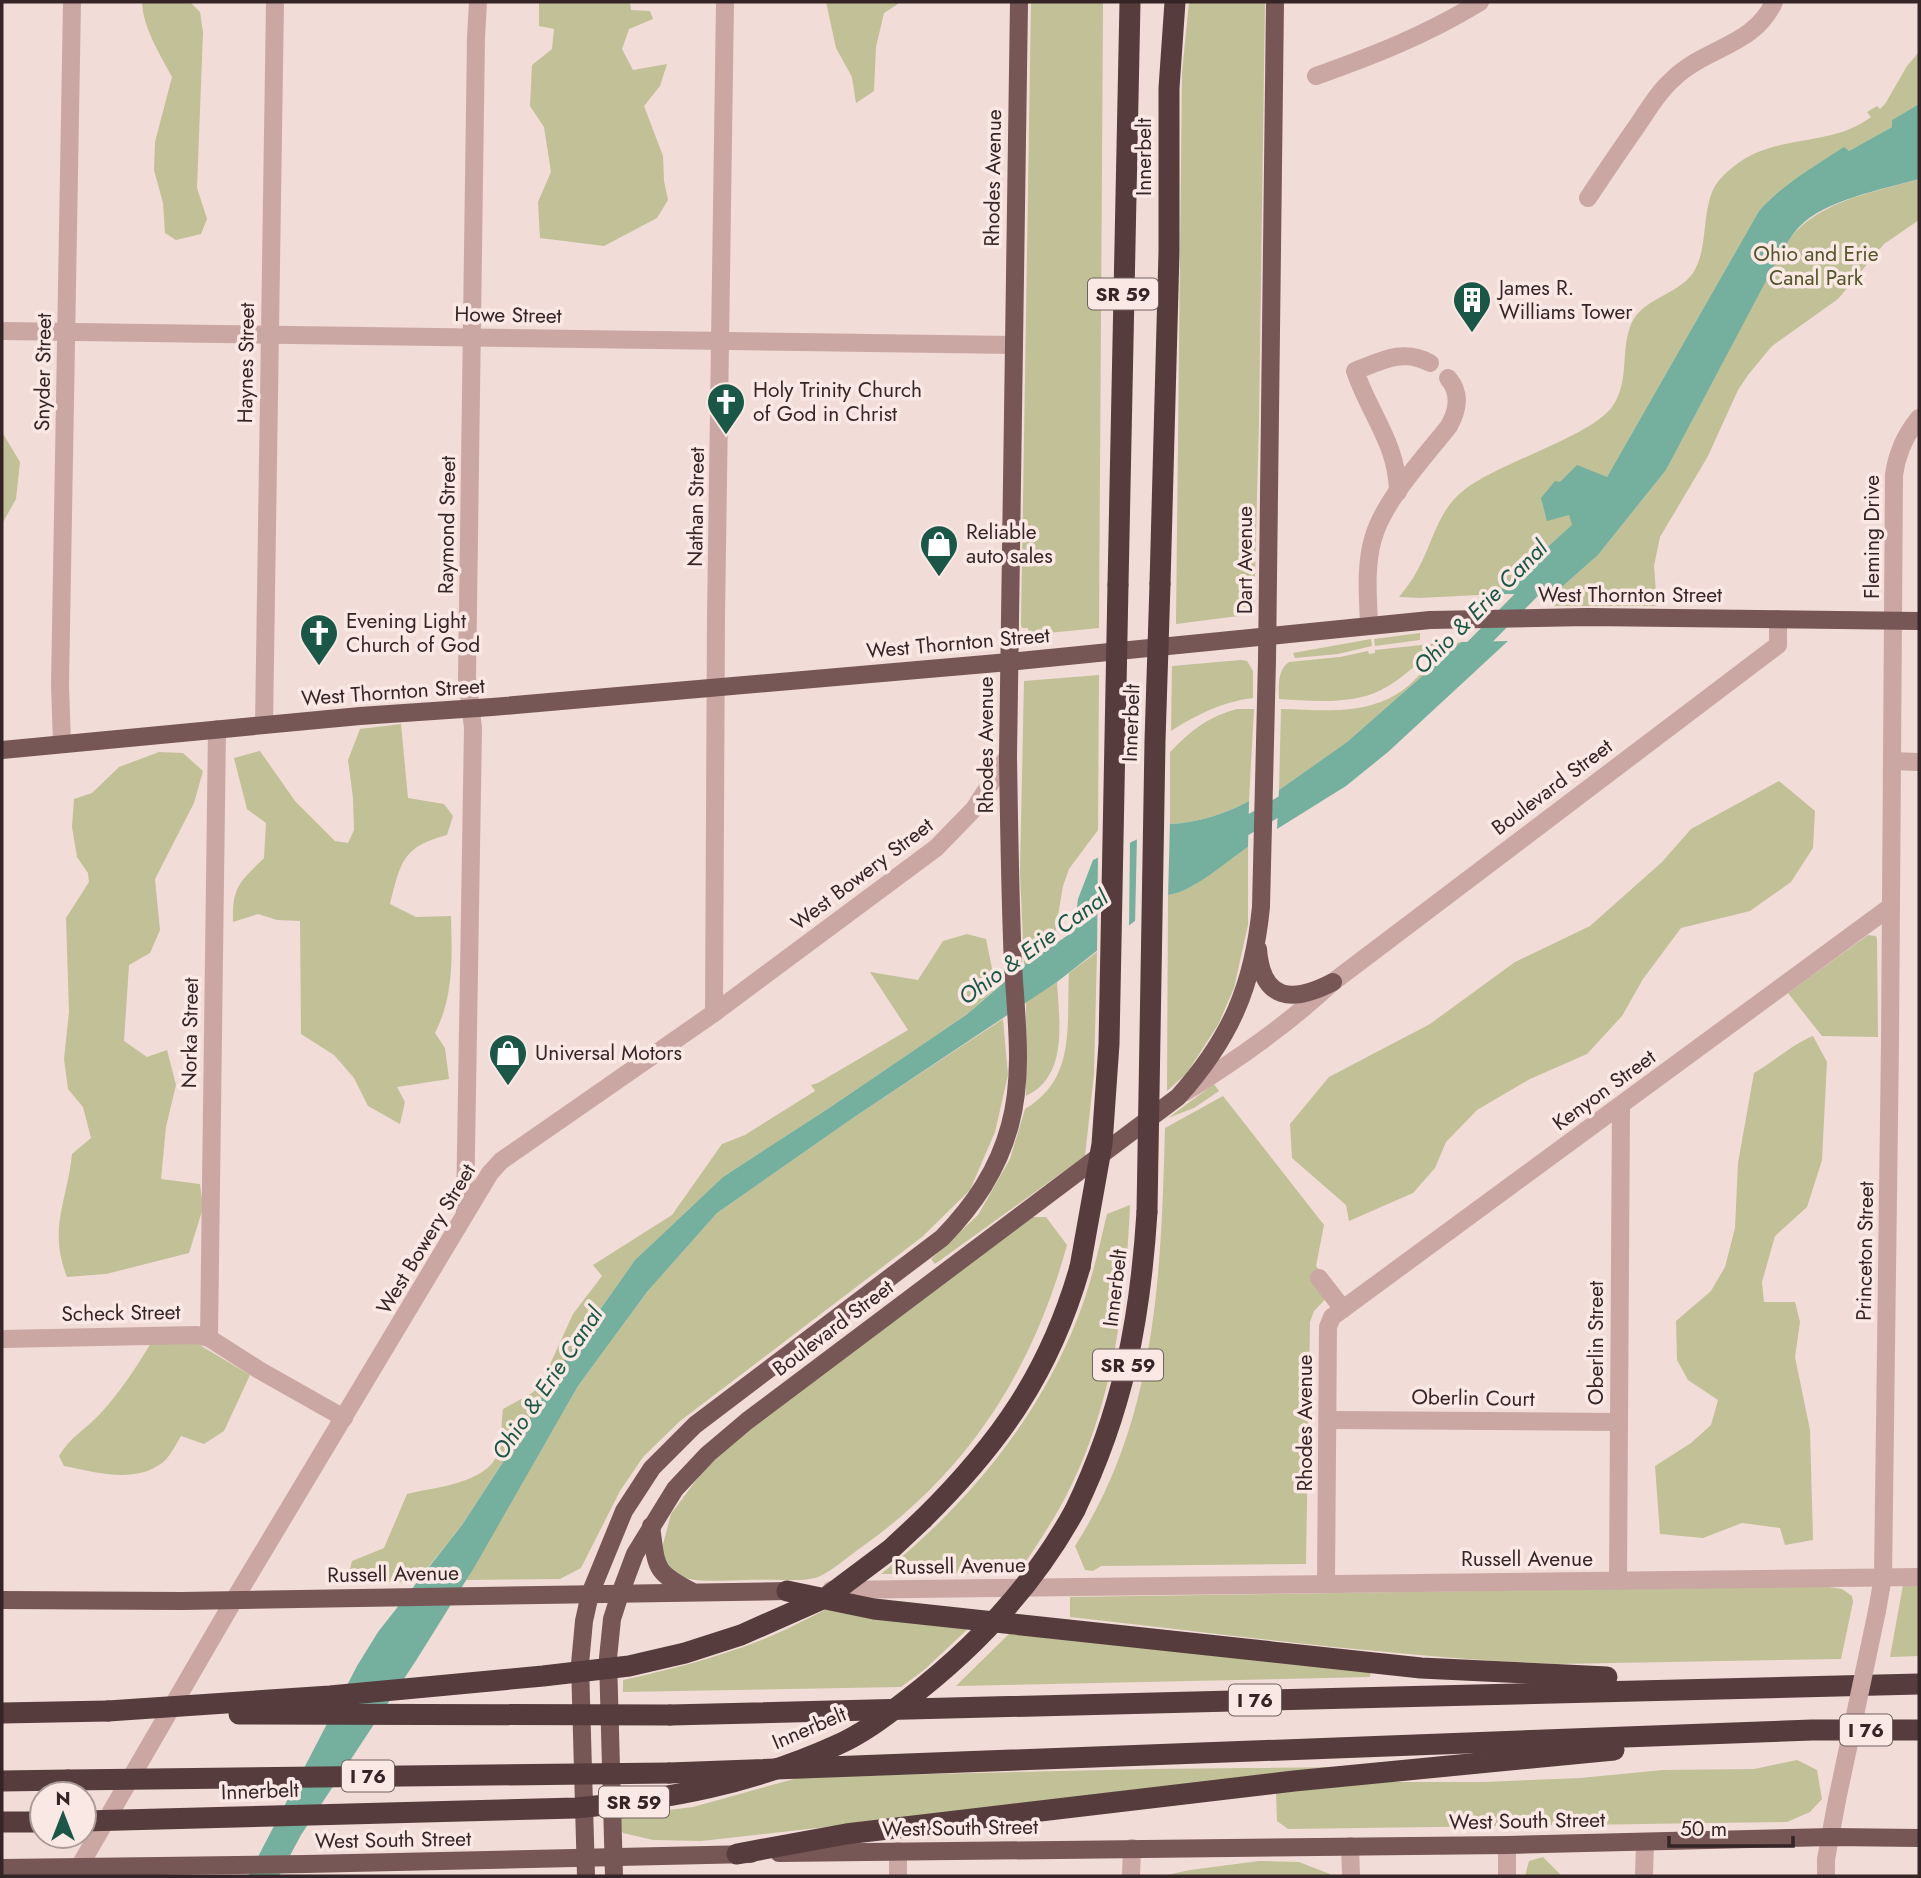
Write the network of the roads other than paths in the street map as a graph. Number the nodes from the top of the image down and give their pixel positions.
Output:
1 (72, 2) edge
2 (275, 2) edge
3 (478, 2) edge
4 (725, 2) edge
5 (1019, 2) edge
6 (1130, 2) edge
7 (1175, 2) edge
8 (1275, 2) edge
9 (1480, 2) edge
10 (1774, 2) edge
11 (1316, 76) dead end
12 (1588, 198) dead end
13 (2, 331) edge
14 (66, 332) junction
15 (270, 334) junction
16 (473, 338) junction
17 (720, 341) junction
18 (1014, 345) junction
19 (1430, 363) dead end
20 (1448, 377) dead end
21 (1919, 418) edge
22 (1398, 492) junction
23 (1778, 619) junction
24 (1894, 621) junction
25 (1919, 621) edge
26 (1369, 625) junction
27 (1267, 635) junction
28 (1009, 662) junction
29 (717, 688) junction
30 (471, 708) junction
31 (264, 725) junction
32 (218, 729) junction
33 (62, 744) junction
34 (2, 750) edge
35 (1008, 756) junction
36 (1892, 761) junction
37 (1919, 762) edge
38 (1890, 906) junction
39 (1257, 945) junction
40 (1333, 982) junction
41 (714, 1013) junction
42 (1178, 1097) junction
43 (1620, 1105) junction
44 (984, 1188) joint
45 (465, 1216) junction
46 (1319, 1278) dead end
47 (1343, 1309) junction
48 (209, 1338) junction
49 (2, 1339) edge
50 (344, 1418) junction
51 (1328, 1420) junction
52 (1618, 1422) junction
53 (650, 1526) junction
54 (1883, 1577) junction
55 (1919, 1577) edge
56 (1618, 1581) junction
57 (1326, 1583) junction
58 (788, 1591) junction
59 (694, 1593) junction
60 (590, 1594) junction
61 (620, 1594) junction
62 (234, 1600) junction
63 (2, 1601) edge
64 (1919, 1684) edge
65 (1840, 1685) junction
66 (108, 1711) junction
67 (2, 1713) edge
68 (1812, 1730) junction
69 (1919, 1730) edge
70 (2, 1781) edge
71 (98, 1821) edge
72 (2, 1822) edge
73 (28, 1822) edge
74 (1831, 1837) junction
75 (1919, 1838) edge
76 (1645, 1842) junction
77 (1507, 1844) junction
78 (1350, 1846) junction
79 (1132, 1848) junction
80 (898, 1851) junction
81 (737, 1854) junction
82 (614, 1856) junction
83 (585, 1857) junction
84 (79, 1867) junction
85 (2, 1868) edge
86 (586, 1876) edge
87 (614, 1876) edge
88 (898, 1876) edge
89 (1131, 1876) edge
90 (1351, 1876) edge
91 (1507, 1876) edge
92 (1644, 1876) edge
93 (1826, 1876) edge

1 - 14 street, Snyder Street
2 - 15 street, Haynes Street
3 - 16 street, Raymond Street
4 - 17 street, Nathan Street
5 - 18 main road, Rhodes Avenue
6 - 66 highway, Innerbelt / SR 59, bridge
7 - 71 highway, Innerbelt / SR 59, bridge
8 - 27 main road, Dart Avenue
9 - 11 street
10 - 12 street
13 - 14 street, Howe Street
14 - 15 street, Howe Street
14 - 33 street, Snyder Street
15 - 16 street, Howe Street
15 - 31 street, Haynes Street
16 - 17 street, Howe Street
16 - 30 street, Raymond Street
17 - 18 street, Howe Street
17 - 29 street, Nathan Street
18 - 28 main road, Rhodes Avenue
19 - 22 street
20 - 22 street
21 - 24 street, Fleming Drive
22 - 26 street
23 - 24 main road, West Thornton Street
23 - 26 main road, West Thornton Street
23 - 40 street, Boulevard Street
24 - 25 main road, West Thornton Street
24 - 36 street, Princeton Street
26 - 27 main road, West Thornton Street
27 - 28 main road, West Thornton Street
27 - 39 main road, Dart Avenue
28 - 29 main road, West Thornton Street
28 - 35 main road, Rhodes Avenue
29 - 30 main road, West Thornton Street
29 - 41 street, Nathan Street
30 - 31 main road, West Thornton Street
30 - 45 street, Raymond Street
31 - 32 main road, West Thornton Street
32 - 33 main road, West Thornton Street
32 - 48 street, Norka Street
33 - 34 main road, West Thornton Street
35 - 41 street, West Bowery Street
35 - 44 main road, Rhodes Avenue
36 - 37 street
36 - 38 street, Princeton Street
38 - 43 street, Kenyon Street
38 - 54 street, Princeton Street
39 - 40 main road, Boulevard Street
39 - 42 main road, Dart Avenue
40 - 42 street, Boulevard Street
41 - 45 street, West Bowery Street
42 - 53 main road, Boulevard Street
43 - 47 street, Kenyon Street
43 - 52 street, Oberlin Street
44 - 60 main road, Boulevard Street
45 - 50 street, West Bowery Street
46 - 47 street
47 - 51 street, Rhodes Avenue
48 - 49 street, Scheck Street
48 - 50 street, Scheck Street
50 - 62 street, West Bowery Street
51 - 52 street, Oberlin Court
51 - 57 street, Rhodes Avenue
52 - 56 street, Oberlin Street
53 - 59 main road
53 - 61 main road, Boulevard Street
54 - 55 street, Russell Avenue
54 - 56 street, Russell Avenue
54 - 74 street, Princeton Street, bridge
56 - 57 street, Russell Avenue
57 - 58 street, Russell Avenue
58 - 59 main road, Russell Avenue
58 - 65 highway
59 - 61 main road, Russell Avenue
60 - 61 main road, Russell Avenue
60 - 62 main road, Russell Avenue
60 - 83 main road, Boulevard Street
61 - 82 main road, Boulevard Street
62 - 63 main road, Russell Avenue
62 - 84 street, West Bowery Street
64 - 65 highway, I 76
65 - 66 highway, I 76, bridge
66 - 67 highway, I 76
68 - 69 highway, I 76
68 - 70 highway, I 76, bridge
68 - 81 highway
72 - 73 highway
74 - 75 main road, West South Street
74 - 76 main road, West South Street
74 - 93 street, Princeton Street
76 - 77 main road, West South Street
76 - 92 street
77 - 78 main road, West South Street
77 - 91 street
78 - 79 main road, West South Street
78 - 90 street
79 - 80 main road, West South Street
79 - 89 street
80 - 81 main road, West South Street
80 - 88 street
81 - 82 main road, West South Street
82 - 83 main road, West South Street
82 - 87 main road, Boulevard Street
83 - 84 main road, West South Street
83 - 86 main road, Boulevard Street
84 - 85 main road, West South Street

